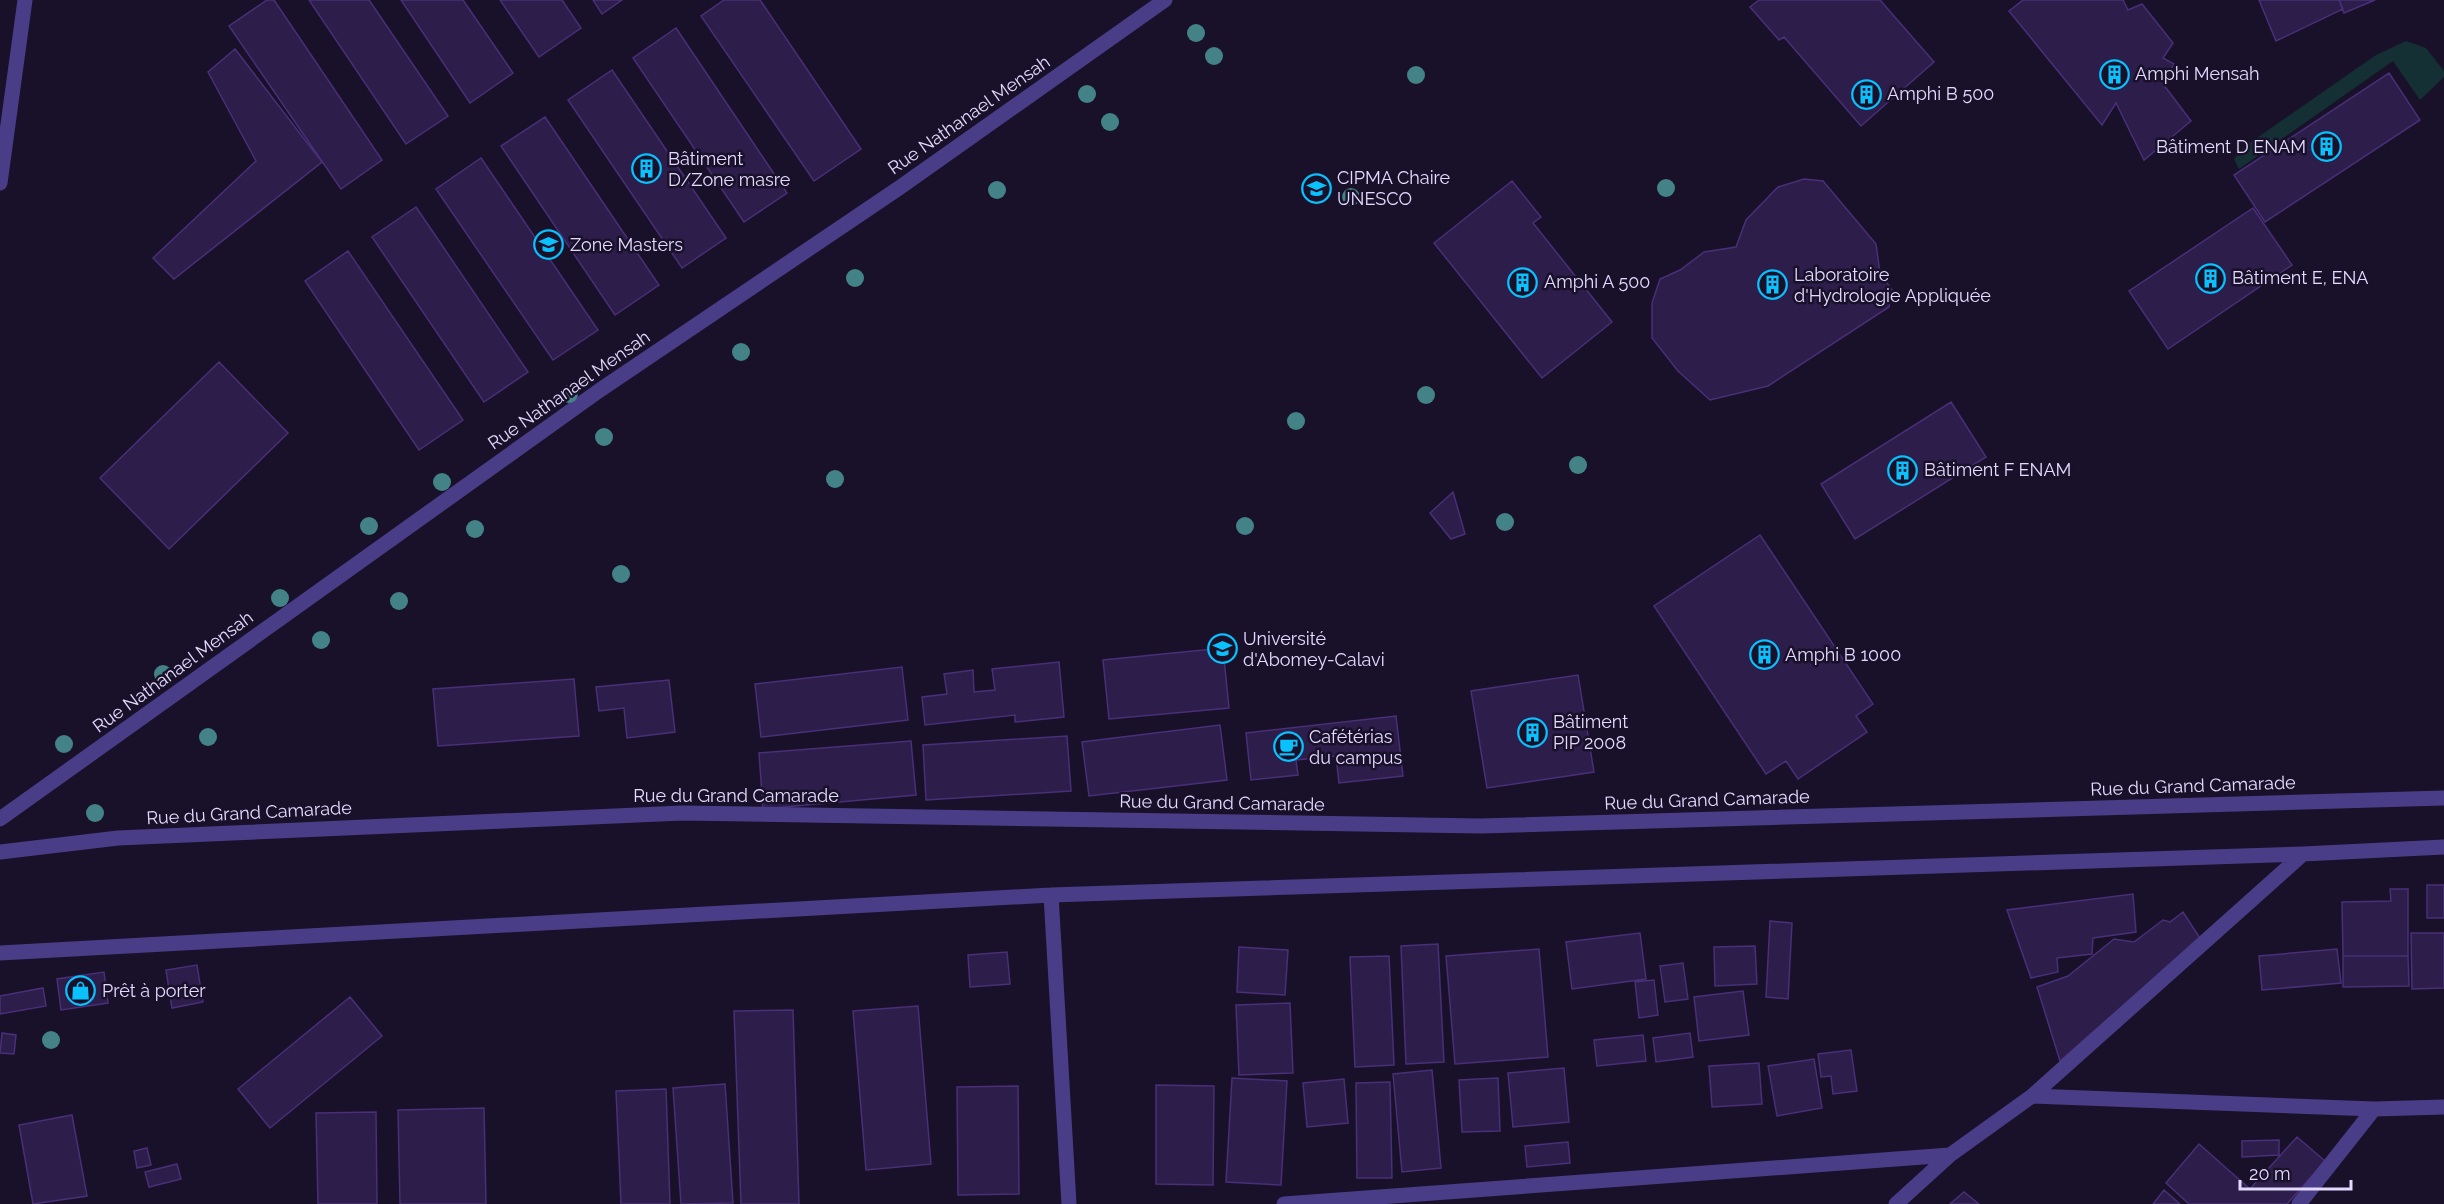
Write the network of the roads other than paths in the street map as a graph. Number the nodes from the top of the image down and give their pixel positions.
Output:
1 (25, 0) edge
2 (1165, 0) edge
3 (0, 178) edge
4 (2444, 798) edge
5 (0, 819) edge
6 (2444, 847) edge
7 (0, 852) edge
8 (2303, 854) junction
9 (1051, 895) junction
10 (0, 953) edge
11 (2032, 1096) junction
12 (2444, 1107) edge
13 (2374, 1109) junction
14 (1950, 1155) junction
15 (1068, 1204) edge
16 (1284, 1204) edge
17 (1896, 1204) edge
18 (2299, 1204) edge

1 - 3 street
2 - 5 street, Rue Nathanael Mensah
4 - 7 street, Rue du Grand Camarade
6 - 8 street
8 - 9 street
8 - 11 street
9 - 10 street
9 - 15 street
11 - 13 street
11 - 14 street
12 - 13 street
13 - 18 street
14 - 16 street
14 - 17 street

